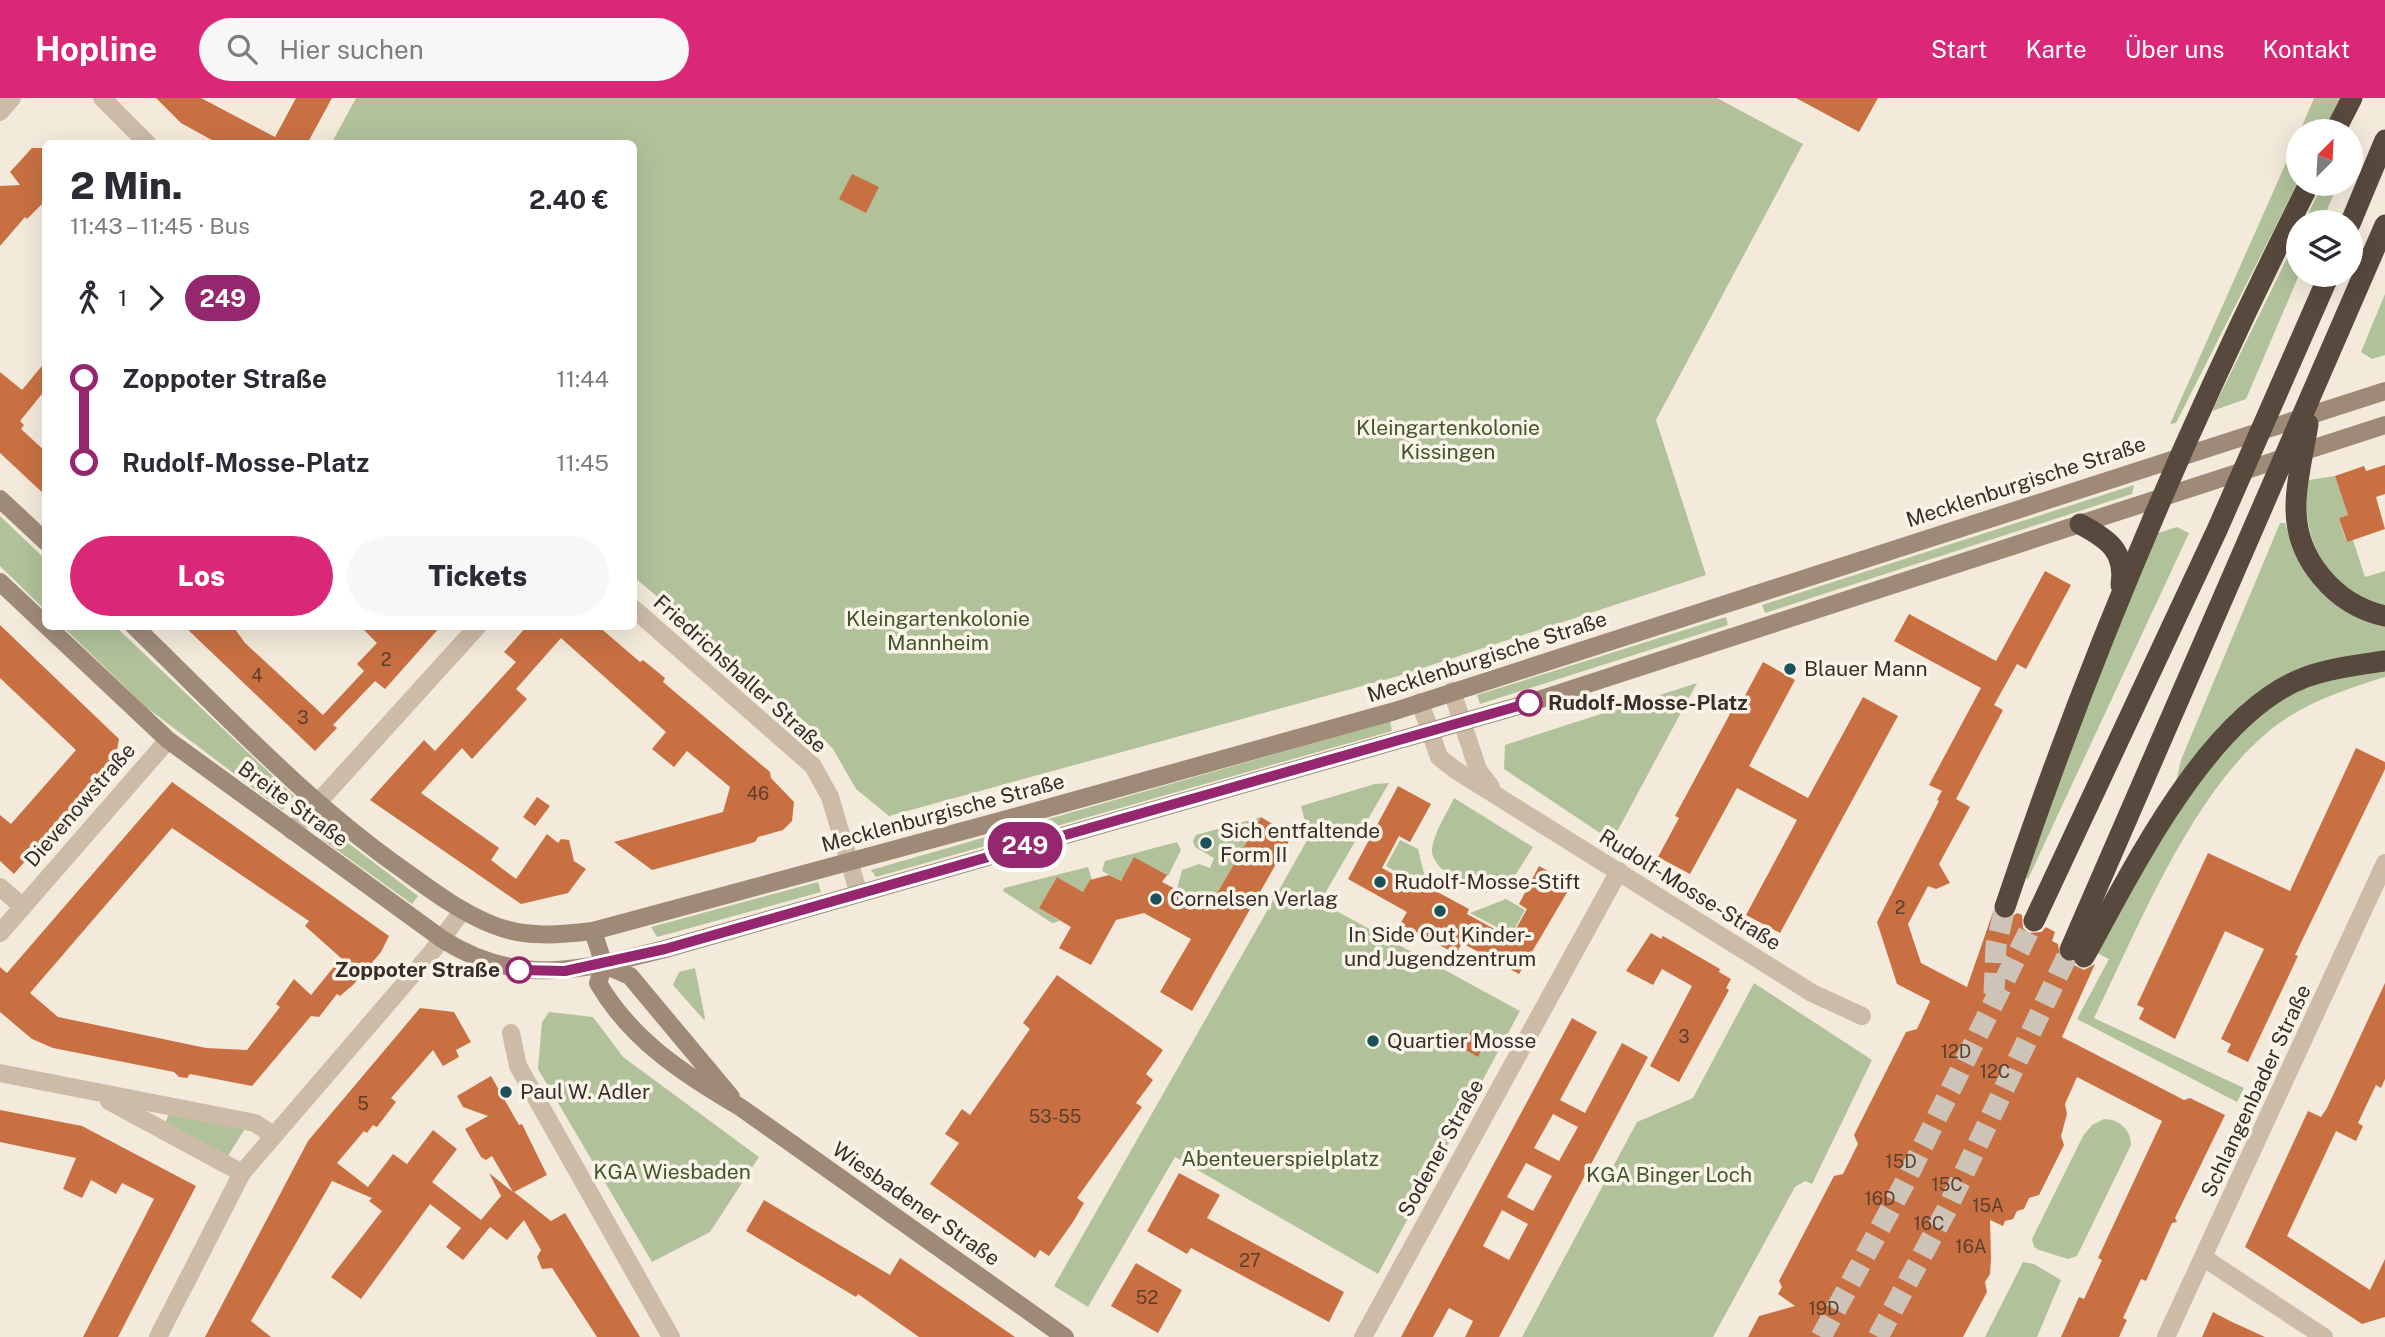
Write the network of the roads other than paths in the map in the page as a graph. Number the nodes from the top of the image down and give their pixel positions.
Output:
1 (12, 98) edge
2 (102, 98) edge
3 (2352, 98) edge
4 (0, 112) edge
5 (2341, 119) edge
6 (144, 140) edge
7 (2385, 140) edge
8 (2303, 196) edge
9 (2356, 210) edge
10 (2385, 225) edge
11 (2324, 287) edge
12 (2385, 391) edge
13 (2312, 397) junction
14 (2385, 425) edge
15 (2181, 455) junction
16 (2192, 487) junction
17 (2164, 497) junction
18 (0, 499) edge
19 (2080, 524) junction
20 (42, 538) edge
21 (0, 582) edge
22 (2120, 595) junction
23 (637, 612) edge
24 (2385, 616) edge
25 (42, 622) edge
26 (51, 630) edge
27 (138, 630) edge
28 (474, 630) edge
29 (2385, 661) edge
30 (1452, 691) junction
31 (1420, 702) junction
32 (1461, 722) junction
33 (1429, 731) junction
34 (168, 740) junction
35 (1498, 795) junction
36 (317, 804) junction
37 (292, 831) junction
38 (850, 863) junction
39 (2385, 863) edge
40 (1619, 871) junction
41 (0, 887) edge
42 (858, 891) junction
43 (23, 906) junction
44 (2005, 906) tunnel mouth
45 (463, 910) junction
46 (2034, 921) tunnel mouth
47 (593, 931) junction
48 (0, 933) edge
49 (442, 939) junction
50 (604, 965) junction
51 (1862, 1016) dead end
52 (511, 1033) dead end
53 (0, 1073) edge
54 (97, 1094) junction
55 (740, 1107) junction
56 (273, 1135) junction
57 (242, 1173) junction
58 (2204, 1258) junction
59 (158, 1337) edge
60 (671, 1337) edge
61 (1065, 1337) edge
62 (1363, 1337) edge
63 (2166, 1337) edge
64 (2324, 1337) edge

1 - 4 street
2 - 6 street
3 - 5 highway
7 - 9 highway
8 - 15 highway
10 - 13 highway
11 - 46 highway
12 - 15 main road, Mecklenburgische Straße
13 - 24 highway
13 - 29 highway
14 - 16 main road
15 - 16 main road
15 - 17 highway
15 - 30 main road, Mecklenburgische Straße
16 - 17 main road
17 - 19 main road
17 - 22 highway
18 - 20 main road
19 - 22 highway
19 - 32 main road
21 - 25 main road, Breite Straße
22 - 44 highway
23 - 38 street, Friedrichshaller Straße
26 - 34 main road, Breite Straße
27 - 36 main road, Breite Straße
28 - 36 street
30 - 31 main road, Mecklenburgische Straße
30 - 32 street, Rudolf-Mosse-Straße
31 - 33 street, Rudolf-Mosse-Straße
31 - 38 main road, Mecklenburgische Straße
32 - 33 main road
32 - 35 street, Rudolf-Mosse-Straße
33 - 35 street, Rudolf-Mosse-Straße
33 - 42 main road
34 - 37 main road, Breite Straße
34 - 43 street, Dievenowstraße
35 - 40 street, Rudolf-Mosse-Straße
36 - 37 street
36 - 45 main road, Breite Straße
37 - 49 main road, Breite Straße
38 - 42 street, Friedrichshaller Straße
38 - 47 main road, Mecklenburgische Straße
39 - 58 street, Schlangenbader Straße
40 - 51 street, Rudolf-Mosse-Straße
40 - 62 street, Sodener Straße
41 - 43 street
42 - 50 main road
43 - 48 street, Dievenowstraße
45 - 47 main road, Breite Straße
45 - 49 street
47 - 50 main road, Wiesbadener Straße
49 - 50 main road, Breite Straße
49 - 56 street
50 - 55 main road, Wiesbadener Straße
50 - 55 main road, Wiesbadener Straße
52 - 60 street
53 - 54 street
54 - 56 street
54 - 57 street
55 - 61 main road, Wiesbadener Straße
56 - 57 street
57 - 59 street
58 - 63 street, Schlangenbader Straße
58 - 64 street

